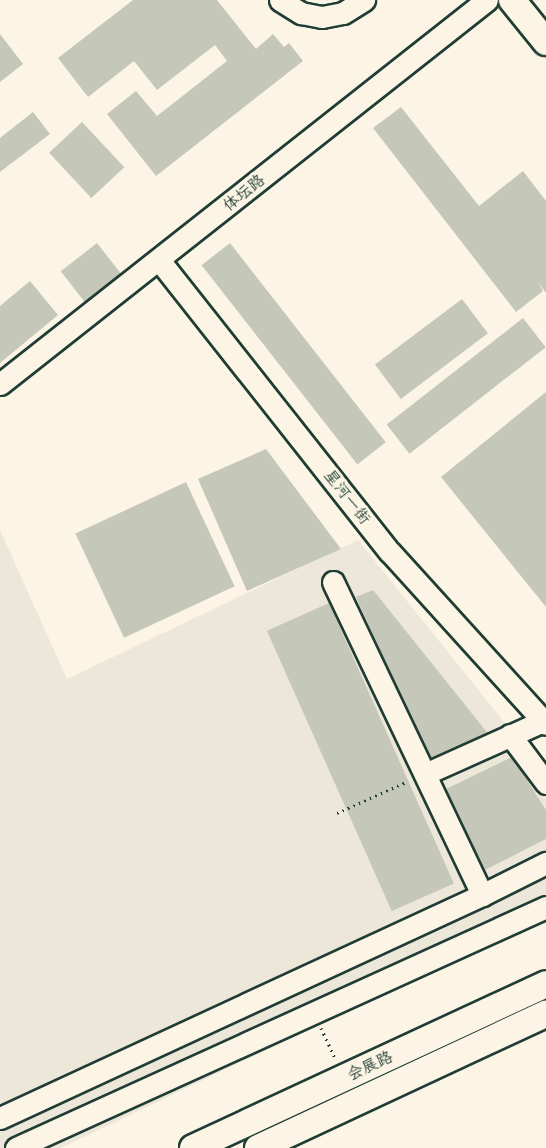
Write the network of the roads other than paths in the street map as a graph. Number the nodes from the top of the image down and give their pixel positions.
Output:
1 (280, 0) edge
2 (364, 0) edge
3 (486, 0) edge
4 (512, 0) edge
5 (546, 42) edge
6 (159, 260) junction
7 (0, 384) edge
8 (333, 582) dead end
9 (544, 723) edge
10 (510, 735) junction
11 (425, 774) junction
12 (546, 783) edge
13 (546, 863) edge
14 (482, 895) junction
15 (546, 907) edge
16 (546, 984) edge
17 (546, 1014) edge
18 (0, 1118) edge
19 (16, 1148) edge
20 (193, 1148) edge
21 (258, 1148) edge

1 - 2 street
3 - 6 street, 体坛路
4 - 5 main road
6 - 7 street, 体坛路
6 - 9 street, 星河一街
8 - 11 street
9 - 10 street
10 - 11 street
10 - 12 street
11 - 14 street
13 - 14 street
14 - 18 street
15 - 19 street
16 - 20 main road, 会展路
17 - 21 main road, 会展路

